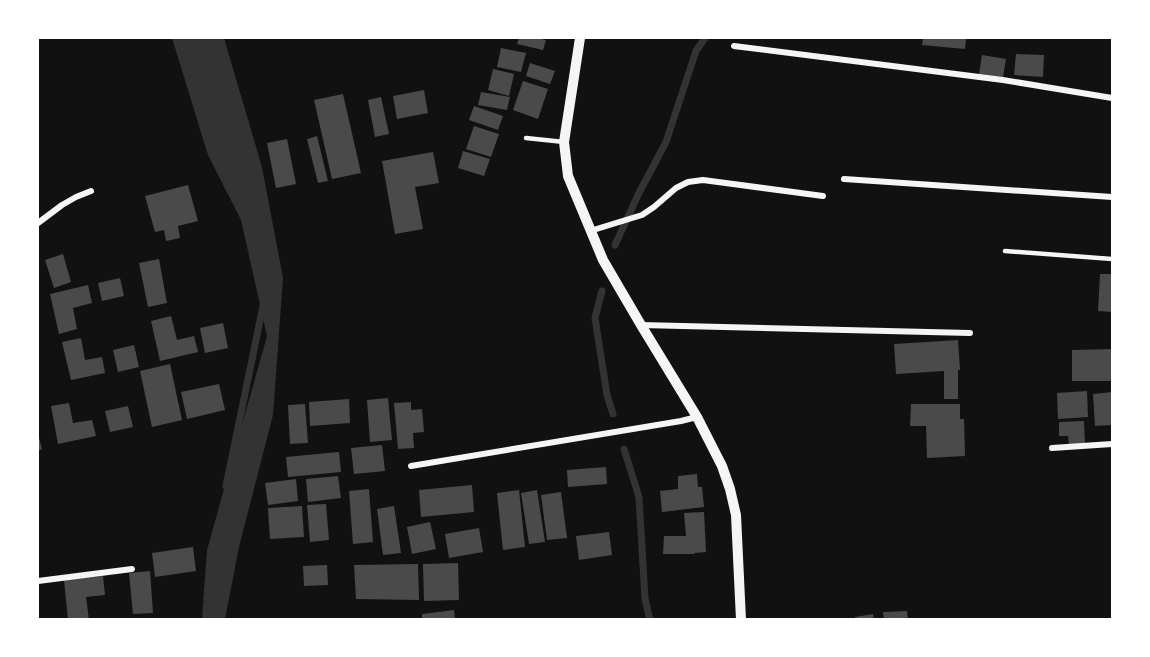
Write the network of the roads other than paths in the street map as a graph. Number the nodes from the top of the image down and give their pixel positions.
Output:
1 (580, 38) edge
2 (734, 46) dead end
3 (1113, 98) edge
4 (526, 138) dead end
5 (564, 141) junction
6 (844, 179) dead end
7 (91, 191) dead end
8 (823, 196) dead end
9 (1113, 197) edge
10 (38, 223) edge
11 (591, 231) junction
12 (1005, 251) dead end
13 (1113, 259) edge
14 (640, 325) junction
15 (970, 333) dead end
16 (697, 417) junction
17 (1113, 444) edge
18 (1052, 448) dead end
19 (411, 466) dead end
20 (132, 569) dead end
21 (38, 581) edge
22 (741, 620) edge

1 - 5 street
2 - 3 street
4 - 5 lane
5 - 11 street
6 - 9 street
7 - 10 street
8 - 11 street
11 - 14 street
12 - 13 lane
14 - 15 street
14 - 16 street
16 - 19 street
16 - 22 street
17 - 18 street
20 - 21 street

